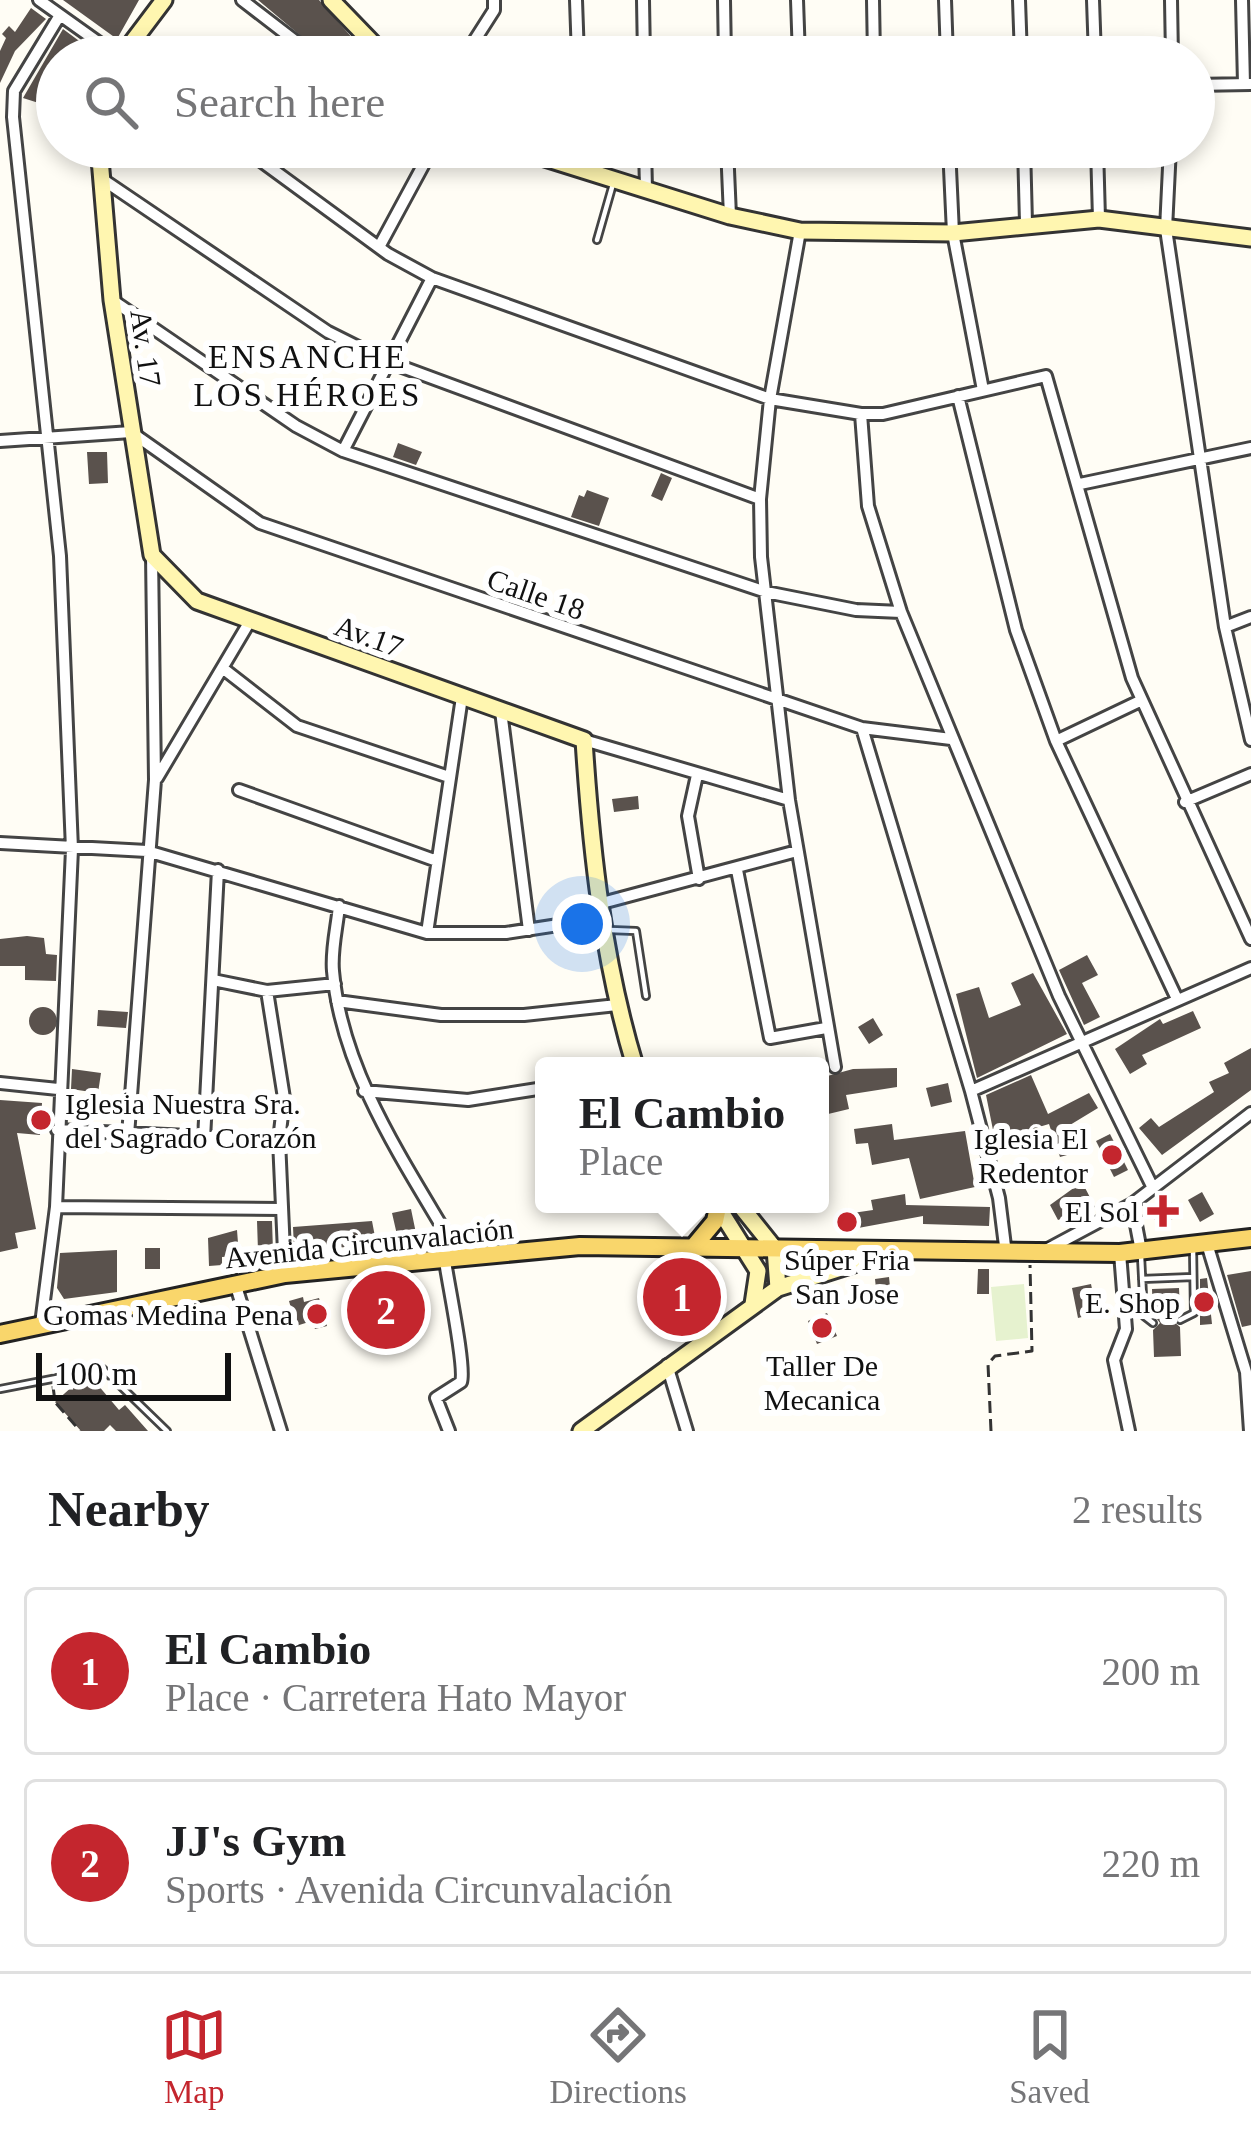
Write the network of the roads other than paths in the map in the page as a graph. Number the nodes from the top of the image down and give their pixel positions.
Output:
1 (39, 0) edge
2 (164, 0) edge
3 (242, 0) edge
4 (331, 0) edge
5 (494, 0) edge
6 (576, 0) edge
7 (643, 0) edge
8 (724, 0) edge
9 (797, 0) edge
10 (873, 0) edge
11 (946, 0) edge
12 (1019, 0) edge
13 (1094, 0) edge
14 (1171, 0) edge
15 (1242, 0) edge
16 (60, 16) junction
17 (48, 36) edge
18 (89, 36) edge
19 (136, 36) edge
20 (289, 36) edge
21 (366, 36) edge
22 (477, 36) edge
23 (577, 36) edge
24 (644, 36) edge
25 (725, 36) edge
26 (798, 36) edge
27 (874, 36) edge
28 (946, 36) edge
29 (1020, 36) edge
30 (1095, 36) edge
31 (1172, 36) edge
32 (36, 55) edge
33 (1247, 84) edge
34 (1215, 85) edge
35 (100, 168) edge
36 (271, 168) edge
37 (422, 168) edge
38 (580, 168) edge
39 (646, 168) edge
40 (729, 168) edge
41 (950, 168) edge
42 (1025, 168) edge
43 (1098, 168) edge
44 (1169, 168) edge
45 (100, 177) junction
46 (614, 178) junction
47 (646, 189) junction
48 (730, 216) junction
49 (1099, 219) junction
50 (1026, 223) junction
51 (1166, 229) junction
52 (800, 231) junction
53 (952, 233) junction
54 (1251, 238) edge
55 (597, 240) dead end
56 (379, 247) junction
57 (432, 278) junction
58 (112, 300) junction
59 (386, 362) junction
60 (983, 390) junction
61 (958, 397) junction
62 (770, 399) junction
63 (861, 414) junction
64 (131, 432) junction
65 (45, 438) junction
66 (0, 441) edge
67 (1251, 448) edge
68 (343, 451) junction
69 (1204, 457) junction
70 (1080, 484) junction
71 (760, 499) junction
72 (152, 555) junction
73 (766, 592) junction
74 (902, 612) junction
75 (1251, 617) edge
76 (250, 621) junction
77 (1225, 627) junction
78 (225, 670) junction
79 (1251, 689) edge
80 (1237, 694) junction
81 (462, 697) junction
82 (778, 698) junction
83 (1142, 700) junction
84 (501, 711) junction
85 (862, 728) junction
86 (951, 739) junction
87 (584, 740) junction
88 (1251, 740) edge
89 (1056, 741) junction
90 (1251, 774) edge
91 (697, 776) junction
92 (449, 778) junction
93 (155, 780) junction
94 (239, 790) dead end
95 (789, 800) junction
96 (1185, 802) junction
97 (0, 843) edge
98 (72, 849) junction
99 (797, 850) junction
100 (147, 851) junction
101 (436, 860) junction
102 (218, 870) junction
103 (737, 870) junction
104 (699, 879) junction
105 (339, 906) junction
106 (603, 917) junction
107 (530, 929) junction
108 (427, 933) junction
109 (1251, 940) edge
110 (1251, 968) edge
111 (212, 980) junction
112 (335, 984) junction
113 (267, 991) junction
114 (646, 996) dead end
115 (1177, 999) junction
116 (338, 1001) junction
117 (616, 1005) junction
118 (826, 1028) junction
119 (1082, 1044) junction
120 (632, 1057) edge
121 (835, 1067) dead end
122 (0, 1083) edge
123 (58, 1089) junction
124 (535, 1089) edge
125 (971, 1090) junction
126 (364, 1091) junction
127 (1251, 1113) edge
128 (57, 1130) junction
129 (128, 1135) junction
130 (205, 1139) junction
131 (278, 1140) junction
132 (1152, 1186) junction
133 (1132, 1204) junction
134 (56, 1207) junction
135 (281, 1209) junction
136 (716, 1213) edge
137 (722, 1213) edge
138 (746, 1213) edge
139 (1251, 1238) edge
140 (695, 1245) junction
141 (745, 1247) junction
142 (1201, 1248) junction
143 (775, 1249) junction
144 (1141, 1251) junction
145 (891, 1253) junction
146 (1120, 1253) junction
147 (1006, 1254) junction
148 (1034, 1254) junction
149 (453, 1260) junction
150 (285, 1274) junction
151 (1193, 1276) junction
152 (1142, 1280) junction
153 (235, 1283) junction
154 (778, 1288) junction
155 (752, 1306) junction
156 (1180, 1320) dead end
157 (1153, 1323) dead end
158 (41, 1324) junction
159 (0, 1334) edge
160 (666, 1364) junction
161 (0, 1378) edge
162 (1, 1388) edge
163 (278, 1429) edge
164 (166, 1431) edge
165 (449, 1431) edge
166 (580, 1431) edge
167 (687, 1431) edge
168 (1130, 1431) edge
169 (1250, 1431) edge

1 - 16 street
2 - 19 main road
3 - 20 street
4 - 21 main road
5 - 22 street
6 - 23 street
7 - 24 street
8 - 25 street
9 - 26 street
10 - 27 street
11 - 28 street
12 - 29 street
13 - 30 street
14 - 31 street
15 - 33 street
16 - 17 street
16 - 18 street
32 - 65 street
33 - 34 street
35 - 45 main road, Av. 17
36 - 56 street
37 - 56 street
38 - 46 main road
39 - 47 street
40 - 48 street
41 - 53 street
42 - 50 street
43 - 49 street
44 - 51 street
45 - 58 main road, Av. 17
45 - 59 street
46 - 47 main road
46 - 55 lane
47 - 48 main road
48 - 52 main road
49 - 50 main road
49 - 51 main road
50 - 53 main road
51 - 54 main road
51 - 69 street
52 - 53 main road
52 - 62 street
53 - 60 street
56 - 57 street
57 - 59 street
57 - 62 street
58 - 64 main road, Av. 17
58 - 68 street
59 - 68 street
59 - 71 street
60 - 61 street
60 - 70 street
61 - 63 street
61 - 89 street
62 - 63 street
62 - 71 street
63 - 74 street
64 - 65 street
64 - 72 main road, Av. 17
64 - 82 street, Calle 18
65 - 66 street
65 - 98 street
67 - 69 street
68 - 73 street
69 - 70 street
69 - 77 street
70 - 83 street
71 - 73 street
72 - 76 main road, Av.17
72 - 93 street
73 - 74 street
73 - 82 street
74 - 86 street
75 - 77 street
76 - 78 street
76 - 81 main road, Av.17
77 - 80 street
78 - 92 street
78 - 93 street
79 - 80 street
80 - 88 street
81 - 84 main road, Av.17
81 - 92 street
82 - 85 street, Calle 18
82 - 95 street
83 - 89 street
83 - 96 street
84 - 87 main road, Av.17
84 - 107 street
85 - 86 street, Calle 18
85 - 125 street
86 - 119 street
87 - 91 street
87 - 106 main road
89 - 115 street
90 - 96 street
91 - 95 street
91 - 104 street
92 - 101 street
93 - 100 street
94 - 101 street
95 - 99 street
96 - 109 street
97 - 98 street
98 - 100 street
98 - 123 street
99 - 103 street
99 - 118 street
100 - 102 street
100 - 129 street
101 - 108 street
102 - 105 street
102 - 111 street
103 - 104 street
103 - 118 street
104 - 106 street
105 - 108 street
105 - 112 street
106 - 107 street
106 - 114 lane
106 - 117 main road
107 - 108 street
110 - 115 street
111 - 113 street
111 - 130 street
112 - 113 street
112 - 116 street
113 - 131 street
115 - 119 street
116 - 117 street
116 - 126 street
117 - 120 main road
118 - 121 street
119 - 125 street
119 - 132 street
122 - 123 street
123 - 128 street
124 - 126 street
125 - 147 street
126 - 149 street
127 - 132 street
128 - 129 street
128 - 134 street
129 - 130 street
130 - 131 street
131 - 135 street
132 - 133 street
133 - 144 street
133 - 148 street
134 - 135 street
134 - 158 street
135 - 150 street
136 - 140 main road
137 - 141 main road
138 - 143 main road
139 - 142 main road, Avenida Circunvalación
140 - 141 main road, Avenida Circunvalación
140 - 149 main road, Avenida Circunvalación
141 - 143 main road, Avenida Circunvalación
141 - 155 main road
142 - 144 main road, Avenida Circunvalación
142 - 151 lane
142 - 169 street
143 - 145 main road, Avenida Circunvalación
143 - 154 main road
144 - 146 main road, Avenida Circunvalación
144 - 152 lane
145 - 147 main road, Avenida Circunvalación
145 - 154 main road
146 - 148 main road, Avenida Circunvalación
146 - 168 street
147 - 148 main road, Avenida Circunvalación
149 - 150 main road, Avenida Circunvalación
149 - 165 street
150 - 153 main road, Avenida Circunvalación
151 - 152 lane
151 - 156 lane
152 - 157 lane
153 - 158 main road, Avenida Circunvalación
153 - 163 street
154 - 155 main road
155 - 160 main road
158 - 159 main road, Avenida Circunvalación
160 - 166 main road
160 - 167 street
161 - 162 lane
162 - 164 lane

